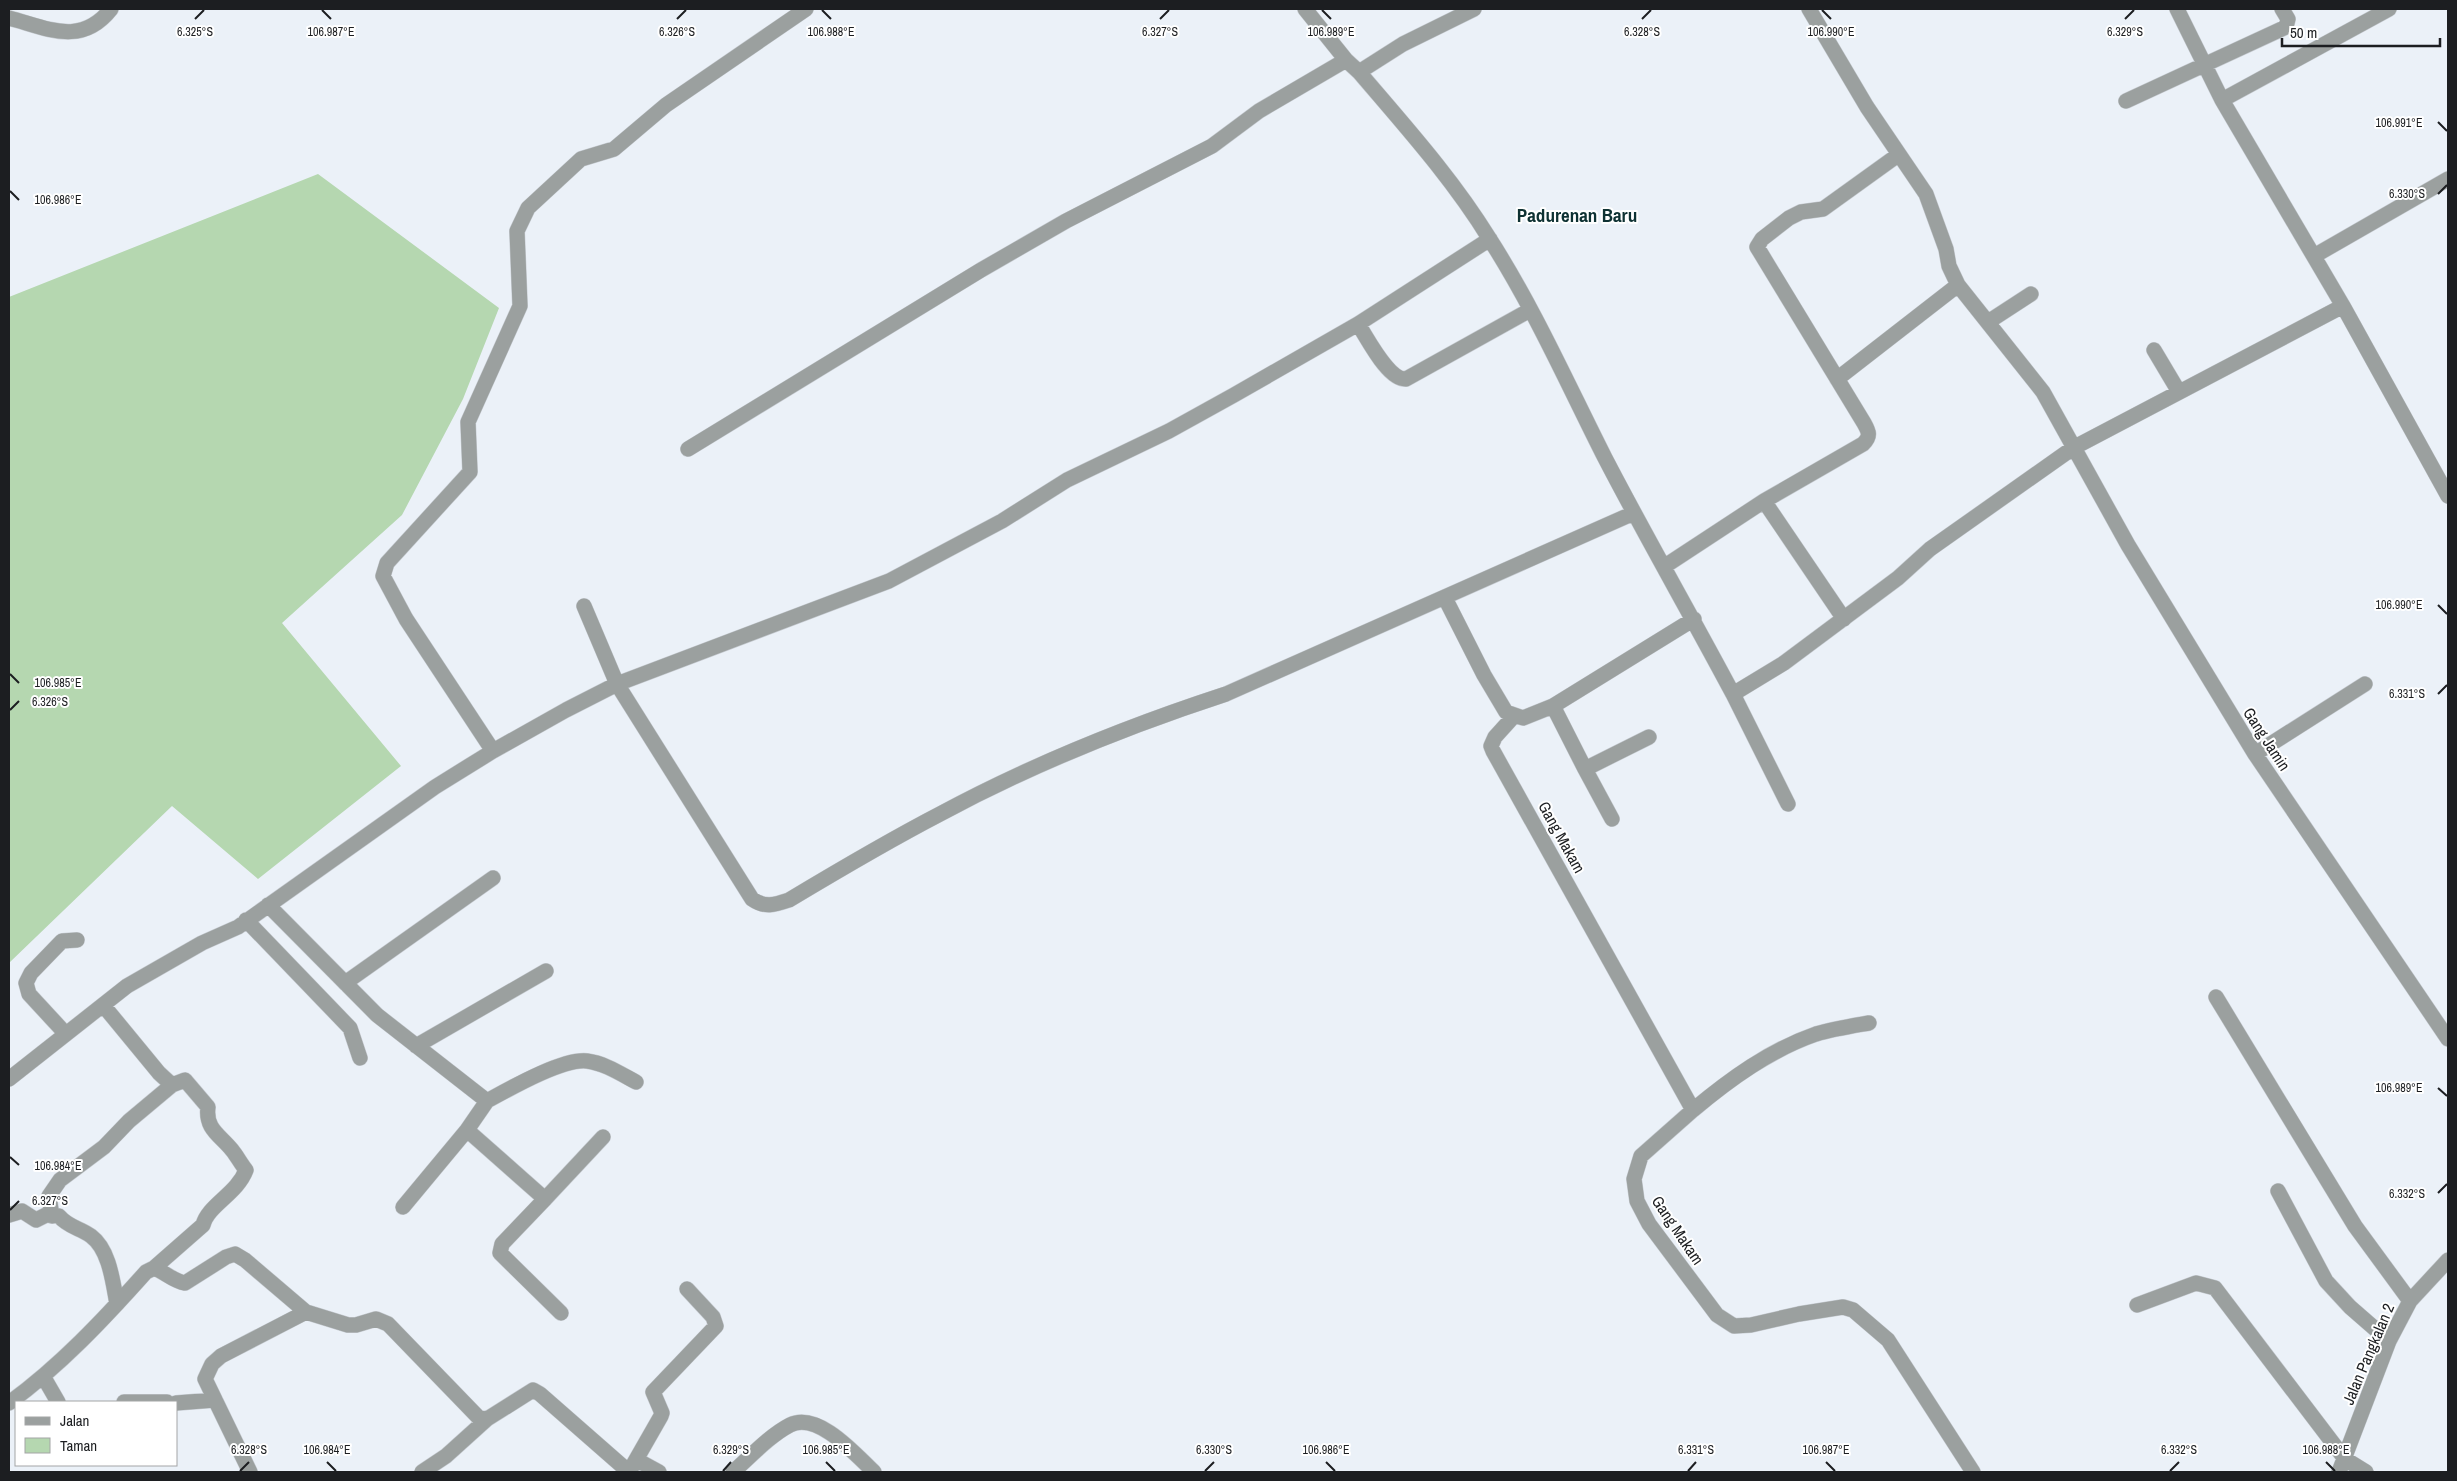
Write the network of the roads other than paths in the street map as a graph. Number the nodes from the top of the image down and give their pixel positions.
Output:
1 (111, 9) edge
2 (806, 9) edge
3 (1305, 9) edge
4 (1474, 9) edge
5 (1809, 9) edge
6 (2176, 9) edge
7 (2282, 9) edge
8 (2389, 9) edge
9 (9, 18) edge
10 (1346, 60) junction
11 (2205, 66) junction
12 (1360, 72) junction
13 (2222, 100) junction
14 (2126, 101) dead end
15 (1898, 155) junction
16 (2448, 179) edge
17 (1490, 239) junction
18 (2314, 256) junction
19 (1958, 285) junction
20 (2031, 294) dead end
21 (2343, 306) junction
22 (1530, 310) junction
23 (1988, 322) junction
24 (1358, 324) junction
25 (2154, 350) dead end
26 (1837, 379) junction
27 (2179, 392) junction
28 (2073, 448) junction
29 (688, 449) dead end
30 (2448, 496) edge
31 (1764, 501) junction
32 (1634, 513) junction
33 (1665, 566) junction
34 (1445, 598) junction
35 (584, 606) dead end
36 (1694, 619) junction
37 (1844, 619) junction
38 (617, 684) junction
39 (2365, 684) dead end
40 (1733, 694) junction
41 (1553, 706) junction
42 (1514, 716) junction
43 (1649, 736) dead end
44 (493, 751) junction
45 (2254, 754) junction
46 (1584, 769) junction
47 (1788, 804) dead end
48 (1612, 819) dead end
49 (493, 878) dead end
50 (268, 905) junction
51 (246, 920) junction
52 (77, 940) dead end
53 (546, 971) dead end
54 (345, 983) junction
55 (2216, 997) dead end
56 (103, 1004) junction
57 (1869, 1023) dead end
58 (66, 1034) junction
59 (2448, 1039) edge
60 (416, 1046) junction
61 (360, 1058) dead end
62 (9, 1079) edge
63 (636, 1082) dead end
64 (172, 1085) junction
65 (487, 1101) junction
66 (1693, 1110) junction
67 (467, 1130) junction
68 (603, 1137) dead end
69 (2278, 1191) dead end
70 (545, 1199) junction
71 (403, 1207) dead end
72 (9, 1215) edge
73 (52, 1216) junction
74 (2448, 1260) edge
75 (154, 1268) junction
76 (687, 1289) dead end
77 (2410, 1301) junction
78 (117, 1304) junction
79 (2137, 1305) dead end
80 (306, 1312) junction
81 (561, 1313) dead end
82 (2389, 1341) junction
83 (43, 1376) junction
84 (215, 1400) junction
85 (57, 1401) edge
86 (9, 1403) edge
87 (178, 1403) edge
88 (488, 1419) junction
89 (2342, 1466) edge
90 (632, 1468) edge
91 (250, 1472) edge
92 (422, 1472) edge
93 (659, 1472) edge
94 (733, 1472) edge
95 (874, 1472) edge
96 (1973, 1472) edge
97 (2366, 1472) edge

1 - 9 street
2 - 44 street
3 - 10 street
4 - 12 street
5 - 15 street, Gang Jamin
6 - 11 street
7 - 11 street
8 - 13 street
10 - 12 street
10 - 29 street
11 - 13 street
11 - 14 street
12 - 17 street
13 - 18 street
15 - 19 street, Gang Jamin
15 - 26 street
16 - 18 street
17 - 22 street
17 - 24 street
18 - 21 street
19 - 23 street, Gang Jamin
19 - 26 street
20 - 23 street
21 - 27 street
21 - 30 street
22 - 24 street
22 - 32 street
23 - 28 street, Gang Jamin
24 - 38 street
25 - 27 street
26 - 31 street
27 - 28 street
28 - 37 street
28 - 45 street, Gang Jamin
31 - 33 street
31 - 37 street
32 - 33 street
32 - 34 street
33 - 36 street
34 - 38 street
34 - 42 street
35 - 38 street
36 - 40 street
36 - 41 street
37 - 40 street
38 - 44 street
39 - 45 street
40 - 47 street
41 - 42 street
41 - 46 street
42 - 66 street, Gang Makam
43 - 46 street
44 - 50 street
45 - 59 street, Gang Jamin
46 - 48 street
49 - 54 street
50 - 51 street
50 - 54 street
51 - 56 street
51 - 61 street
52 - 58 street
53 - 60 street
54 - 60 street
55 - 77 street
56 - 58 street
56 - 64 street
57 - 66 street
58 - 62 street
60 - 65 street
63 - 65 street
64 - 73 street
64 - 75 street
65 - 67 street
66 - 96 street, Gang Makam
67 - 70 street
67 - 71 street
68 - 70 street
69 - 82 street
70 - 81 street
72 - 73 street
73 - 78 street
74 - 77 street, Jalan Pangkalan 2
75 - 78 street
75 - 80 street
76 - 90 street
77 - 82 street, Jalan Pangkalan 2
78 - 83 street
79 - 89 street
80 - 84 street
80 - 88 street
82 - 89 street, Jalan Pangkalan 2
83 - 85 street
83 - 86 street
84 - 87 street
84 - 91 street
88 - 90 street
88 - 92 street
89 - 97 street
90 - 93 street
94 - 95 street

